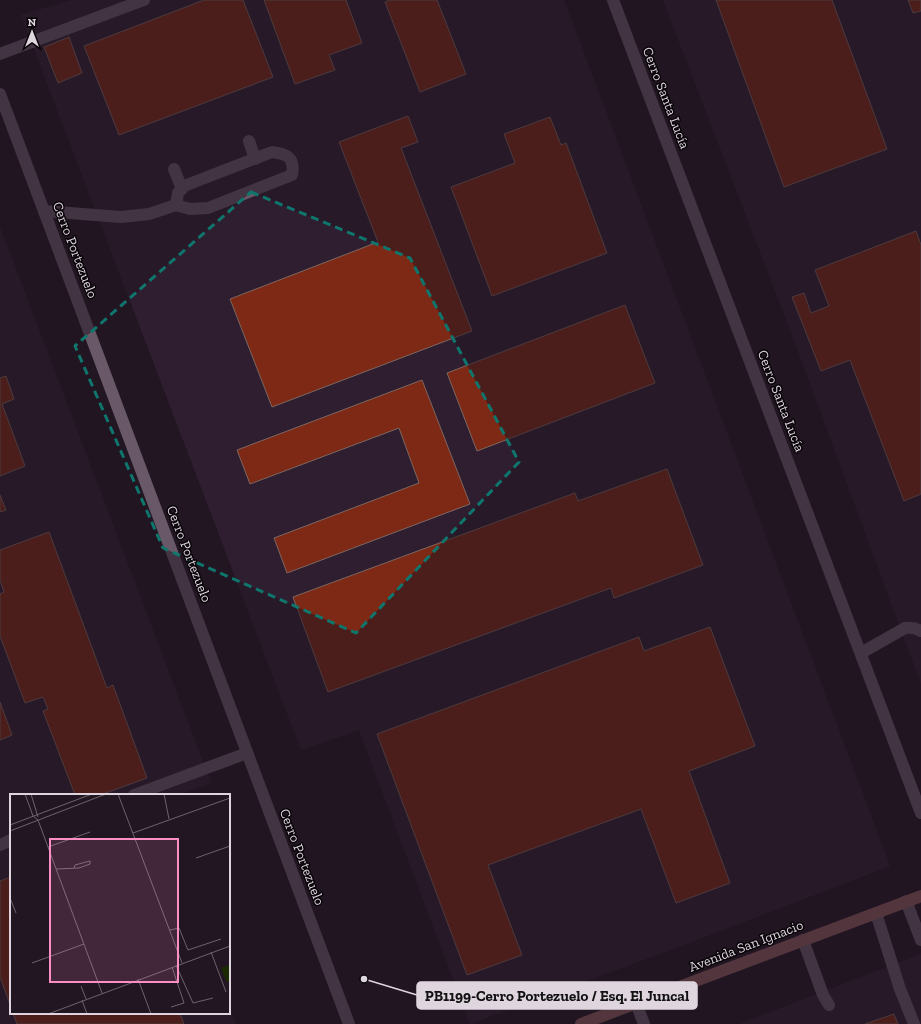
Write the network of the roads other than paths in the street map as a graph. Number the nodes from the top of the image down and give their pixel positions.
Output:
1 (144, 0) edge
2 (613, 0) edge
3 (0, 54) edge
4 (0, 94) edge
5 (249, 141) dead end
6 (255, 159) junction
7 (174, 169) dead end
8 (182, 189) junction
9 (176, 205) junction
10 (44, 211) junction
11 (921, 631) edge
12 (860, 653) junction
13 (247, 753) junction
14 (137, 794) edge
15 (921, 813) edge
16 (10, 840) edge
17 (0, 844) edge
18 (921, 896) edge
19 (906, 901) junction
20 (876, 913) junction
21 (803, 940) junction
22 (921, 940) edge
23 (636, 1003) junction
24 (828, 1005) dead end
25 (349, 1024) edge
26 (581, 1024) edge
27 (644, 1024) edge
28 (914, 1024) edge

1 - 3 street
2 - 12 street, Cerro Santa Lucía
4 - 10 street, Cerro Portezuelo
5 - 6 street
6 - 8 street
6 - 9 street
7 - 8 street
8 - 9 street
9 - 10 street
10 - 13 street, Cerro Portezuelo
11 - 12 street
12 - 15 street, Cerro Santa Lucía
13 - 14 street
13 - 25 street, Cerro Portezuelo
16 - 17 street
18 - 19 main road, Avenida San Ignacio
19 - 20 main road, Avenida San Ignacio
19 - 22 street
20 - 21 main road, Avenida San Ignacio
20 - 28 street
21 - 23 main road, Avenida San Ignacio
21 - 24 street
23 - 26 main road, Avenida San Ignacio
23 - 27 street

